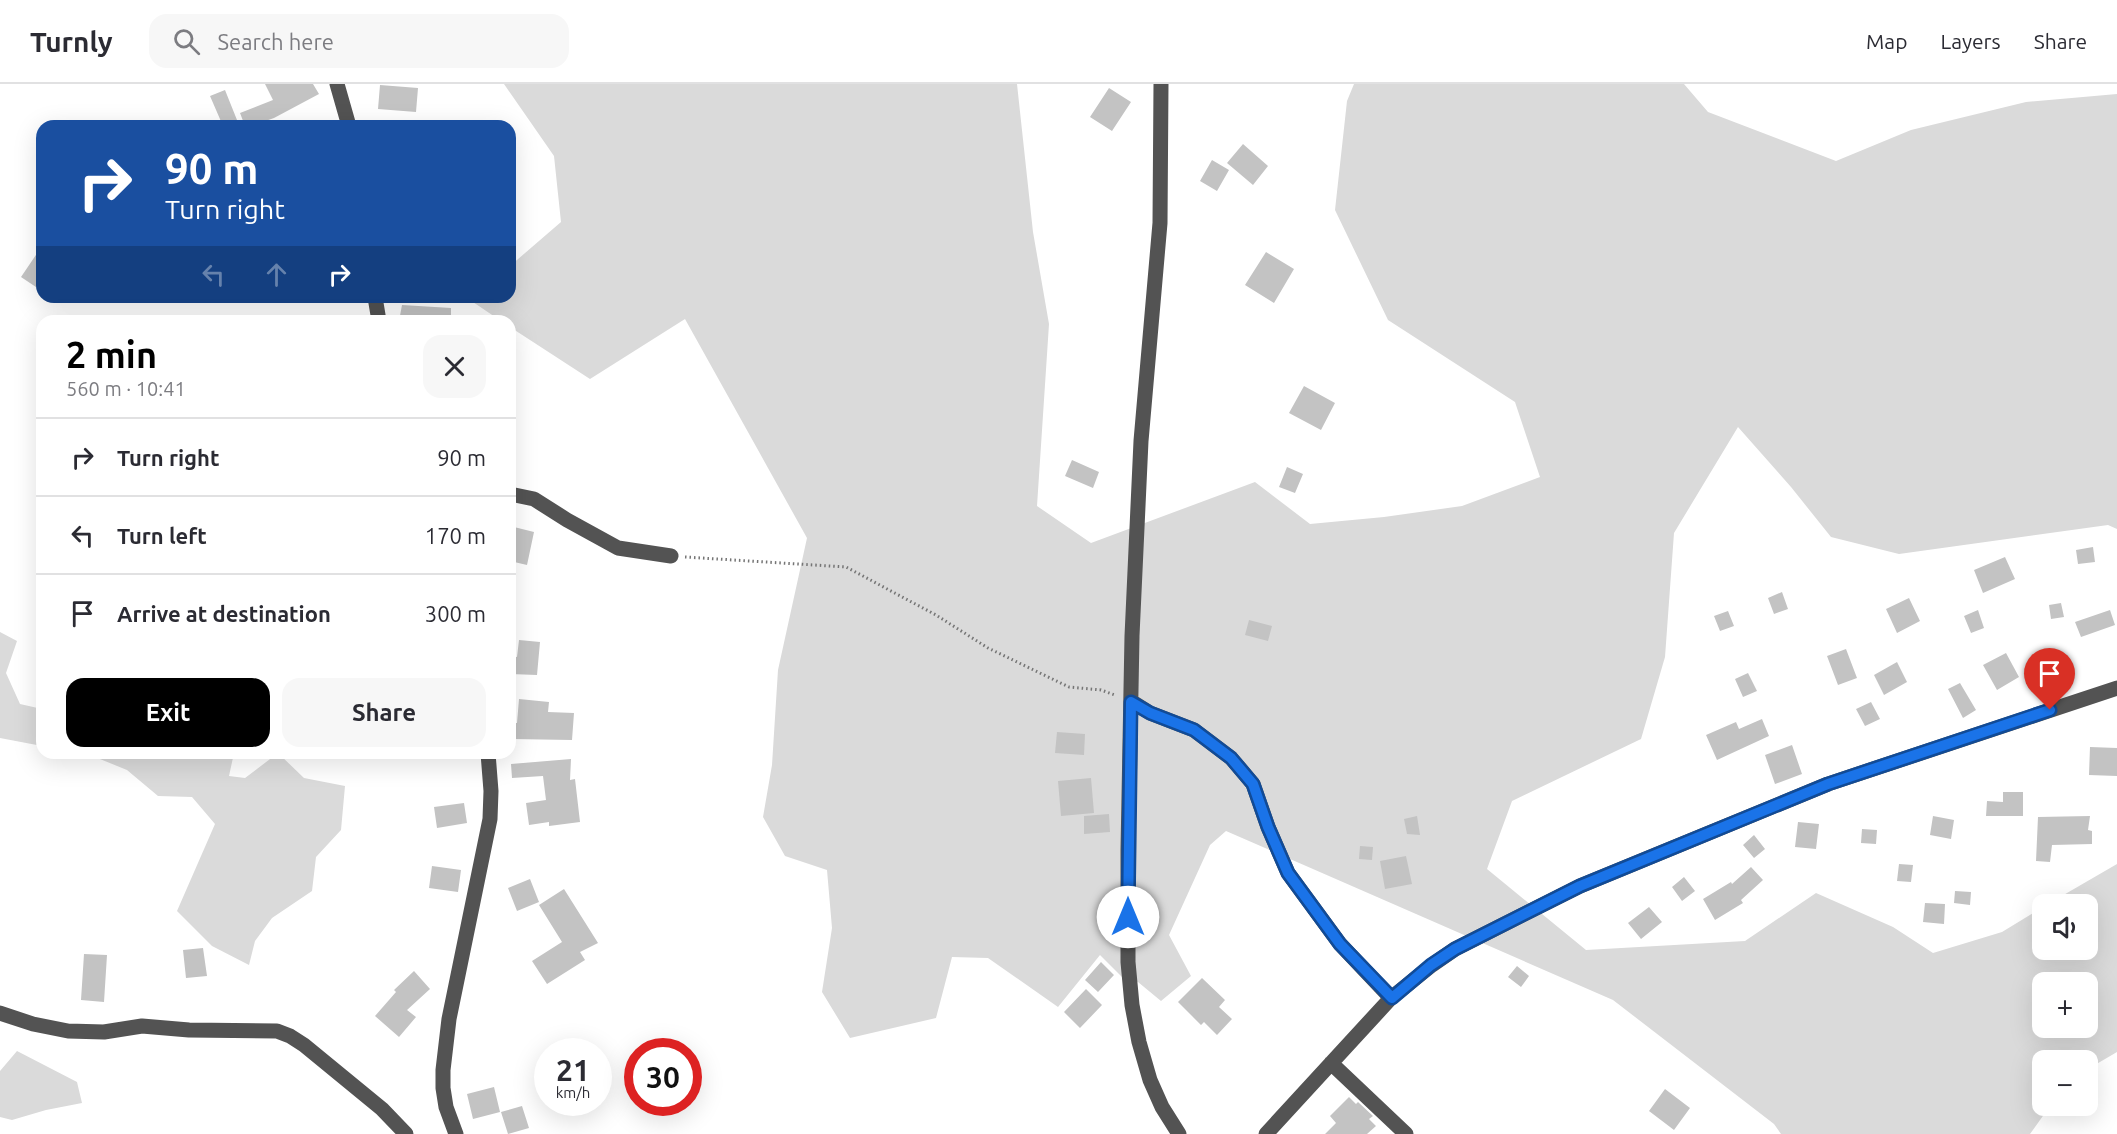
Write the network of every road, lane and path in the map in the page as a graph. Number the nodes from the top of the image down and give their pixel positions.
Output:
1 (337, 84) edge
2 (1161, 84) edge
3 (347, 120) edge
4 (516, 495) edge
5 (671, 556) joint
6 (2117, 688) edge
7 (1131, 702) junction
8 (488, 759) edge
9 (1392, 998) junction
10 (0, 1013) edge
11 (1331, 1063) junction
12 (406, 1134) edge
13 (456, 1134) edge
14 (1179, 1134) edge
15 (1266, 1134) edge
16 (1406, 1134) edge

1 - 3 street
2 - 7 street
4 - 5 street
5 - 7 path
6 - 9 street
7 - 9 street
7 - 14 street
8 - 13 street
9 - 11 street
10 - 12 street
11 - 15 street
11 - 16 street

